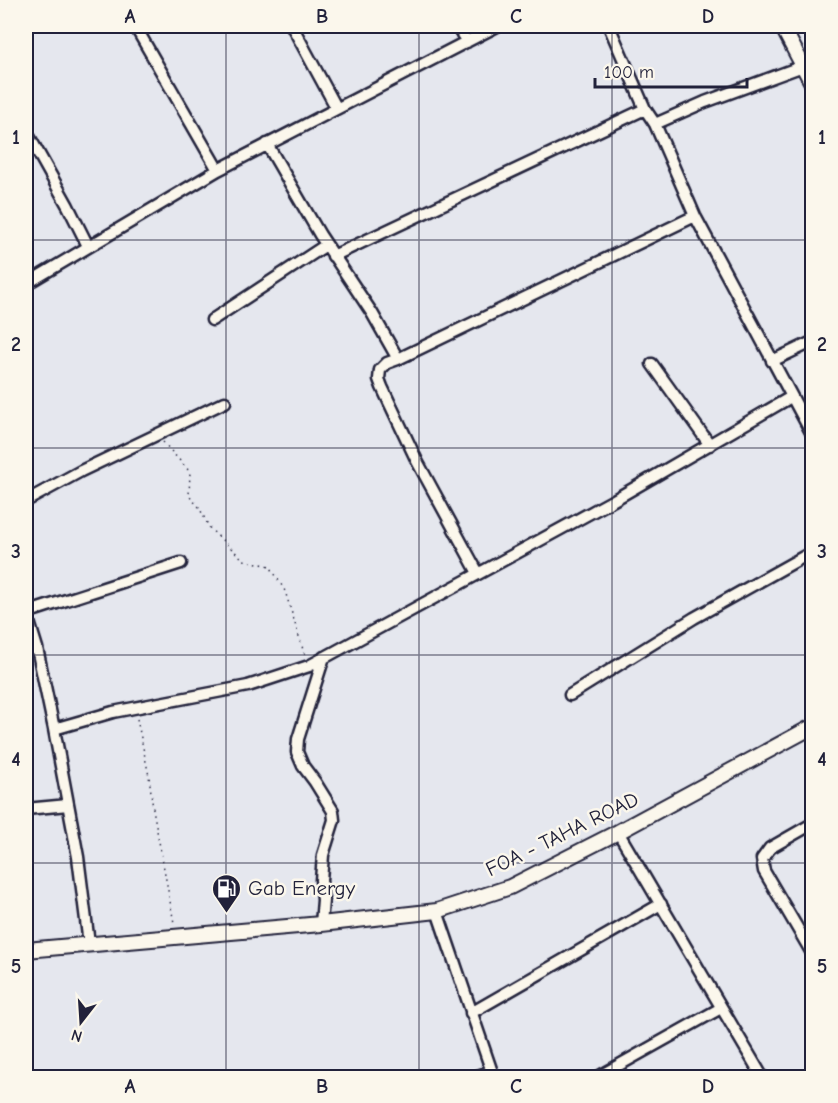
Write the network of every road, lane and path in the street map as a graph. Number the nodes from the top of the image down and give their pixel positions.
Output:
1 (135, 26) edge
2 (292, 26) edge
3 (457, 26) edge
4 (497, 26) edge
5 (609, 26) edge
6 (782, 26) edge
7 (467, 42) junction
8 (803, 66) junction
9 (813, 83) edge
10 (336, 107) junction
11 (645, 109) junction
12 (655, 124) junction
13 (26, 131) edge
14 (267, 144) junction
15 (218, 170) junction
16 (695, 216) junction
17 (326, 245) junction
18 (88, 246) junction
19 (333, 256) junction
20 (26, 284) edge
21 (212, 321) dead end
22 (813, 342) edge
23 (398, 359) junction
24 (772, 361) junction
25 (652, 364) dead end
26 (791, 397) junction
27 (225, 402) dead end
28 (159, 434) junction
29 (813, 434) edge
30 (710, 445) junction
31 (26, 501) edge
32 (813, 552) edge
33 (181, 563) dead end
34 (478, 573) junction
35 (26, 612) edge
36 (37, 648) junction
37 (26, 651) edge
38 (324, 657) junction
39 (309, 666) junction
40 (570, 695) dead end
41 (135, 707) junction
42 (813, 727) edge
43 (54, 729) junction
44 (68, 805) junction
45 (26, 809) edge
46 (813, 824) edge
47 (618, 832) junction
48 (661, 904) junction
49 (437, 910) junction
50 (321, 924) junction
51 (174, 936) junction
52 (89, 944) junction
53 (26, 950) edge
54 (813, 953) edge
55 (721, 1008) junction
56 (471, 1013) junction
57 (493, 1074) edge
58 (471, 1077) edge
59 (596, 1077) edge
60 (763, 1077) edge

1 - 15 street
2 - 10 street
3 - 7 street
4 - 7 street
5 - 11 street
6 - 8 street
7 - 10 street
8 - 9 street
8 - 12 street
10 - 14 street
11 - 12 street
11 - 19 street
12 - 16 street
13 - 18 street
14 - 15 street
14 - 17 street
15 - 18 street
16 - 23 street
16 - 24 street
17 - 19 street
17 - 21 street
18 - 20 street
19 - 23 street
22 - 24 street
23 - 34 street
24 - 26 street
25 - 30 street
26 - 29 street
26 - 30 street
27 - 28 street
28 - 31 street
28 - 39 path
30 - 34 street
32 - 40 street
33 - 35 street
34 - 38 street
35 - 36 street
36 - 37 street
36 - 43 street
38 - 39 street
38 - 50 street
39 - 41 street
41 - 43 street
41 - 51 path
42 - 47 street, FOA - TAHA ROAD
43 - 44 street
44 - 45 street
44 - 52 street
46 - 54 street
47 - 48 street
47 - 49 street, FOA - TAHA ROAD
48 - 55 street
48 - 56 street
49 - 50 street, FOA - TAHA ROAD
49 - 56 street
50 - 51 street, FOA - TAHA ROAD
51 - 52 street, FOA - TAHA ROAD
52 - 53 street, FOA - TAHA ROAD
55 - 59 street
55 - 60 street
56 - 57 street
57 - 58 street

